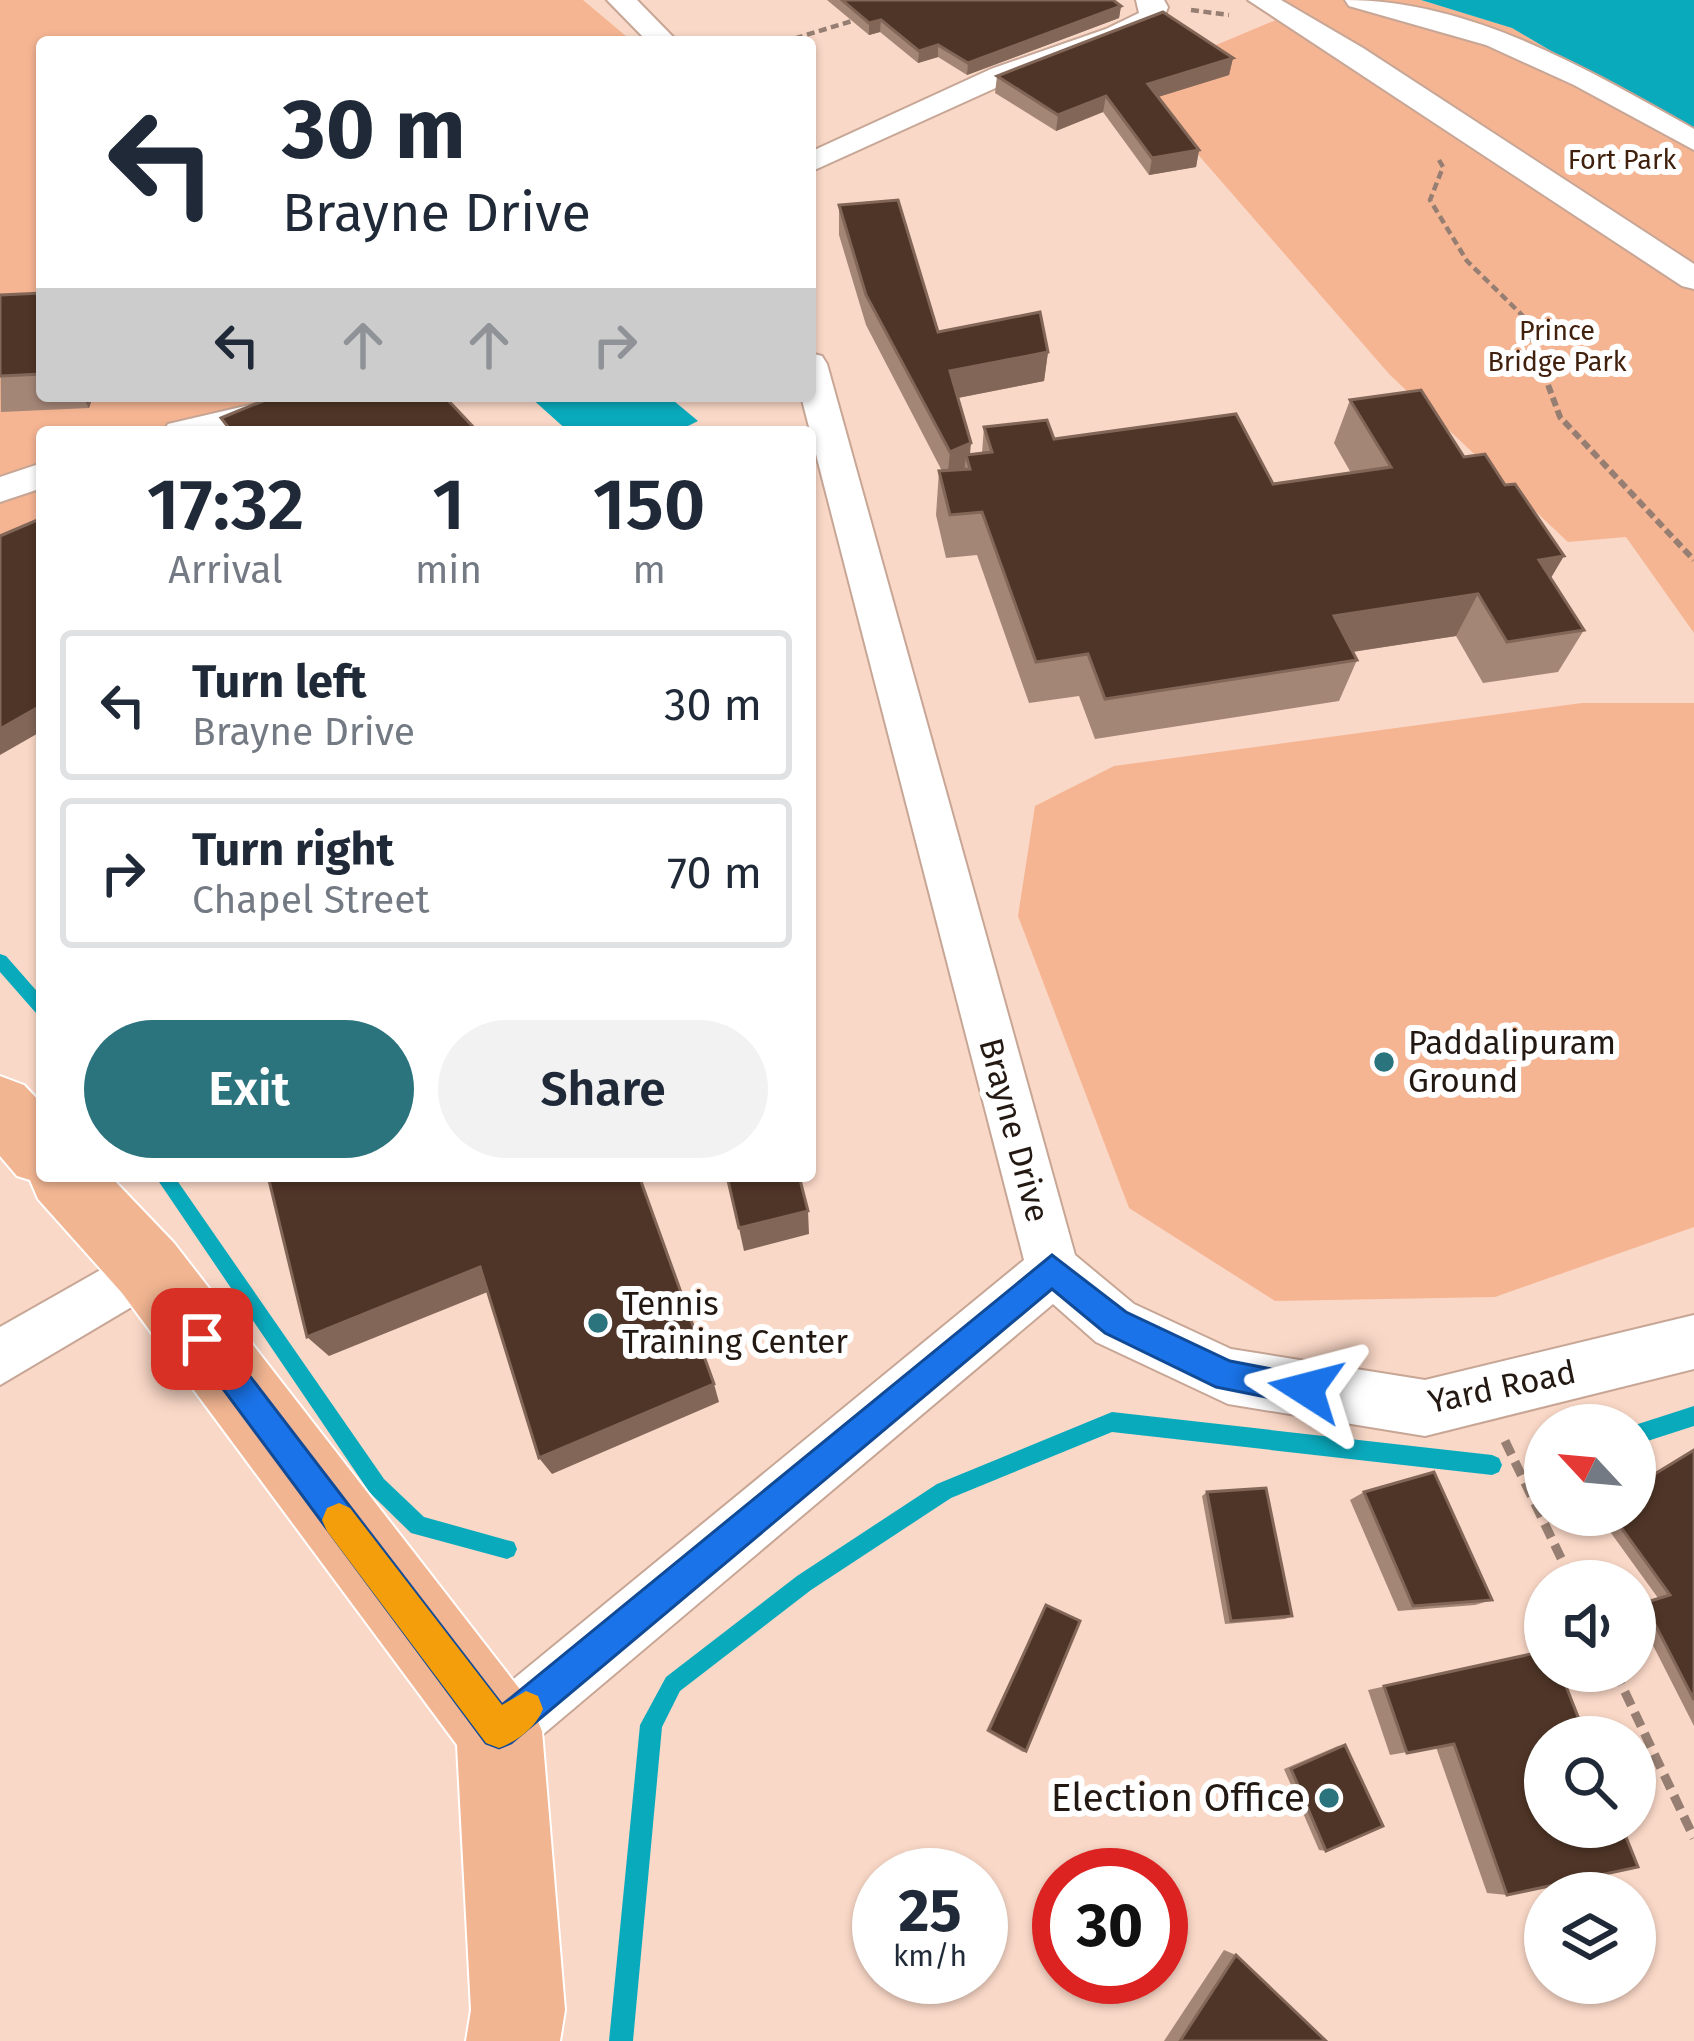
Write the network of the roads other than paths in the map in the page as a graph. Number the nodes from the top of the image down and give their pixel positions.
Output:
1 (621, 0) edge
2 (1359, 0) edge
3 (1152, 3) edge
4 (1251, 9) edge
5 (658, 36) edge
6 (1694, 141) edge
7 (816, 160) edge
8 (1694, 279) edge
9 (816, 386) edge
10 (298, 402) edge
11 (204, 426) edge
12 (36, 477) edge
13 (0, 490) edge
14 (0, 1107) edge
15 (36, 1146) edge
16 (69, 1182) edge
17 (148, 1268) junction
18 (1052, 1270) junction
19 (1694, 1342) edge
20 (0, 1358) edge
21 (499, 1731) junction
22 (513, 2041) edge

1 - 5 street
2 - 6 street
3 - 7 street
4 - 8 street
9 - 18 street, Brayne Drive
10 - 11 street
12 - 13 street
14 - 15 main road
16 - 17 main road
17 - 20 street
17 - 21 main road
18 - 19 street, Yard Road
18 - 21 street
21 - 22 main road

